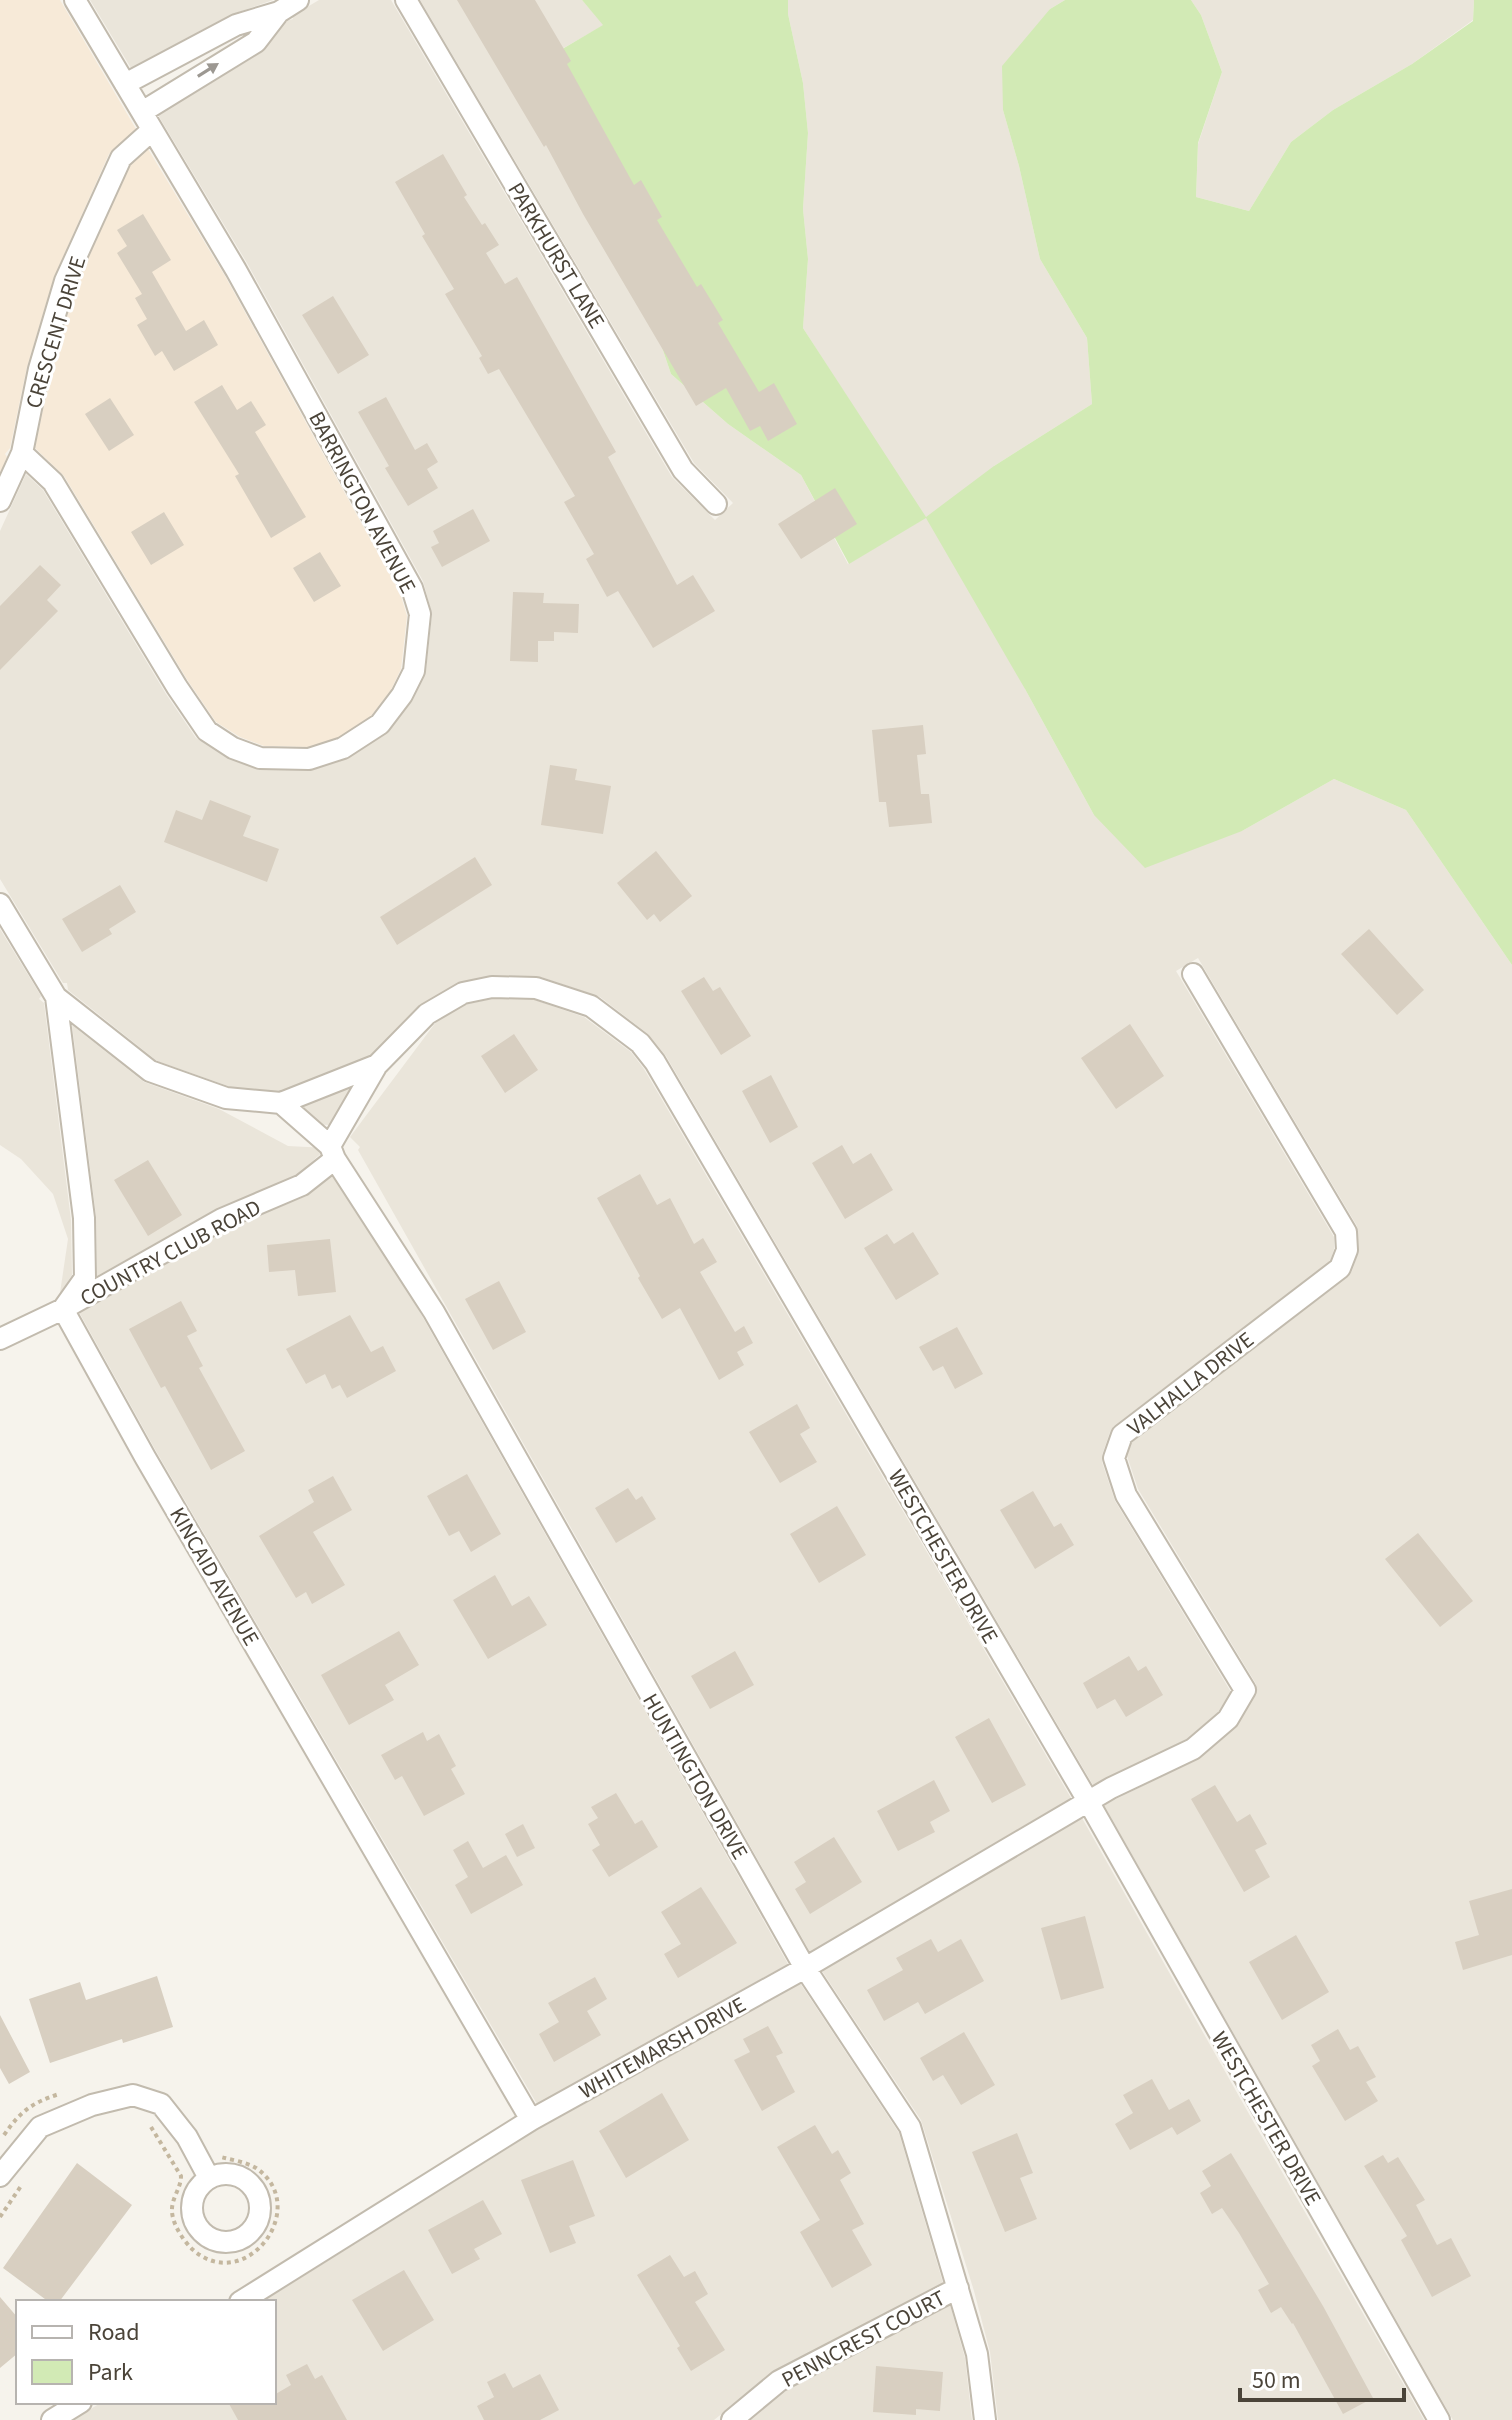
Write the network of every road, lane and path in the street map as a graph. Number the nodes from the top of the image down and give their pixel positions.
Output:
1 (75, 0) edge
2 (298, 0) edge
3 (406, 0) edge
4 (279, 12) junction
5 (125, 84) junction
6 (142, 112) junction
7 (151, 131) junction
8 (22, 453) junction
9 (0, 501) edge
10 (716, 504) dead end
11 (0, 904) edge
12 (1193, 974) dead end
13 (56, 997) junction
14 (377, 1065) junction
15 (281, 1103) junction
16 (333, 1152) junction
17 (63, 1309) junction
18 (0, 1339) edge
19 (1088, 1801) junction
20 (805, 1968) junction
21 (72, 2090) dead end
22 (531, 2120) junction
23 (147, 2122) dead end
24 (0, 2141) edge
25 (213, 2148) dead end
26 (0, 2176) edge
27 (209, 2178) dead end
28 (24, 2182) dead end
29 (0, 2217) edge
30 (958, 2288) junction
31 (243, 2300) edge
32 (78, 2404) edge
33 (52, 2420) edge
34 (732, 2420) edge
35 (985, 2420) edge
36 (1439, 2420) edge

1 - 5 street, BARRINGTON AVENUE
2 - 4 street
3 - 10 street, PARKHURST LANE
4 - 5 street
6 -> 4 street
5 - 6 street, BARRINGTON AVENUE
6 - 7 street, BARRINGTON AVENUE
7 - 8 street, CRESCENT DRIVE
7 - 8 street, BARRINGTON AVENUE
8 - 9 street, CRESCENT DRIVE
11 - 13 street
12 - 19 street, VALHALLA DRIVE
13 - 15 street
13 - 17 street
14 - 15 street
14 - 16 street, WESTCHESTER DRIVE
14 - 19 street, WESTCHESTER DRIVE
15 - 16 street, HUNTINGTON DRIVE
16 - 17 street, COUNTRY CLUB ROAD
16 - 20 street, HUNTINGTON DRIVE
17 - 18 street, COUNTRY CLUB ROAD
17 - 22 street, KINCAID AVENUE
19 - 20 street, WHITEMARSH DRIVE
19 - 36 street, WESTCHESTER DRIVE
20 - 22 street, WHITEMARSH DRIVE
20 - 30 street, HUNTINGTON DRIVE
21 - 24 path
22 - 31 street, WHITEMARSH DRIVE
23 - 25 path
26 - 27 street
28 - 29 path
30 - 34 street, PENNCREST COURT
30 - 35 street, HUNTINGTON DRIVE
32 - 33 street

